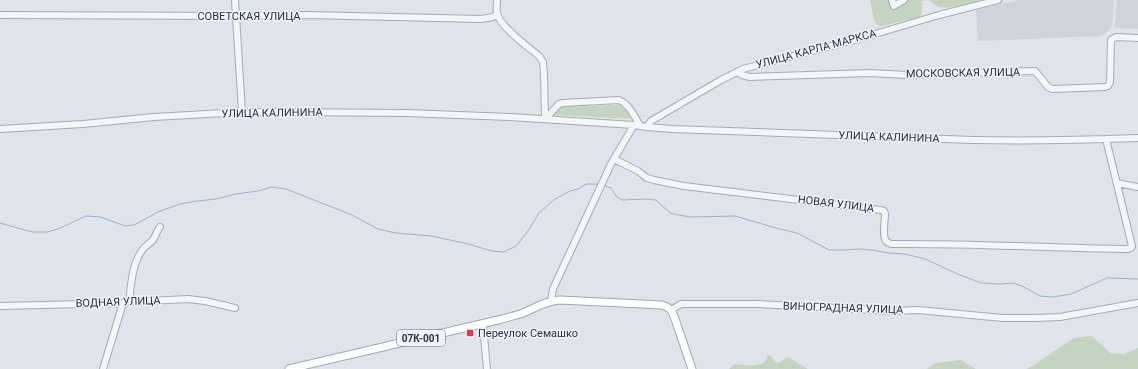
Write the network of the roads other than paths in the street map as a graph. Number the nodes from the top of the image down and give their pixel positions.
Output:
1 (235, 0) edge
2 (497, 0) edge
3 (892, 0) edge
4 (904, 0) edge
5 (998, 0) edge
6 (497, 14) junction
7 (0, 15) edge
8 (236, 16) junction
9 (1138, 38) edge
10 (737, 72) junction
11 (242, 112) junction
12 (545, 119) junction
13 (637, 125) junction
14 (647, 127) junction
15 (0, 129) edge
16 (1138, 138) edge
17 (1106, 139) junction
18 (614, 159) junction
19 (1117, 183) junction
20 (1138, 186) edge
21 (160, 227) dead end
22 (551, 301) junction
23 (126, 303) junction
24 (1138, 304) edge
25 (0, 306) edge
26 (235, 308) dead end
27 (671, 310) junction
28 (482, 324) junction
29 (103, 369) edge
30 (289, 369) edge
31 (487, 369) edge
32 (692, 369) edge

1 - 8 street
2 - 6 street
3 - 4 street
5 - 10 street, УЛИЦА КАРЛА МАРКСА
6 - 8 street, СОВЕТСКАЯ УЛИЦА
6 - 12 street
7 - 8 street, СОВЕТСКАЯ УЛИЦА
8 - 11 street
9 - 10 street, МОСКОВСКАЯ УЛИЦА
10 - 14 street, УЛИЦА КАРЛА МАРКСА
11 - 12 street, УЛИЦА КАЛИНИНА
11 - 15 street, УЛИЦА КАЛИНИНА
12 - 13 street, УЛИЦА КАЛИНИНА
12 - 13 street
13 - 14 street, УЛИЦА КАЛИНИНА
13 - 18 street
14 - 17 street, УЛИЦА КАЛИНИНА
16 - 17 street, УЛИЦА КАЛИНИНА
17 - 19 street
18 - 19 street, НОВАЯ УЛИЦА
18 - 22 street
19 - 20 street
21 - 23 street
22 - 27 main road, 07К-001
22 - 28 main road, 07К-001
23 - 25 street, ВОДНАЯ УЛИЦА
23 - 26 street, ВОДНАЯ УЛИЦА
23 - 29 street
24 - 27 street, ВИНОГРАДНАЯ УЛИЦА
27 - 32 main road
28 - 30 main road, 07К-001
28 - 31 street

